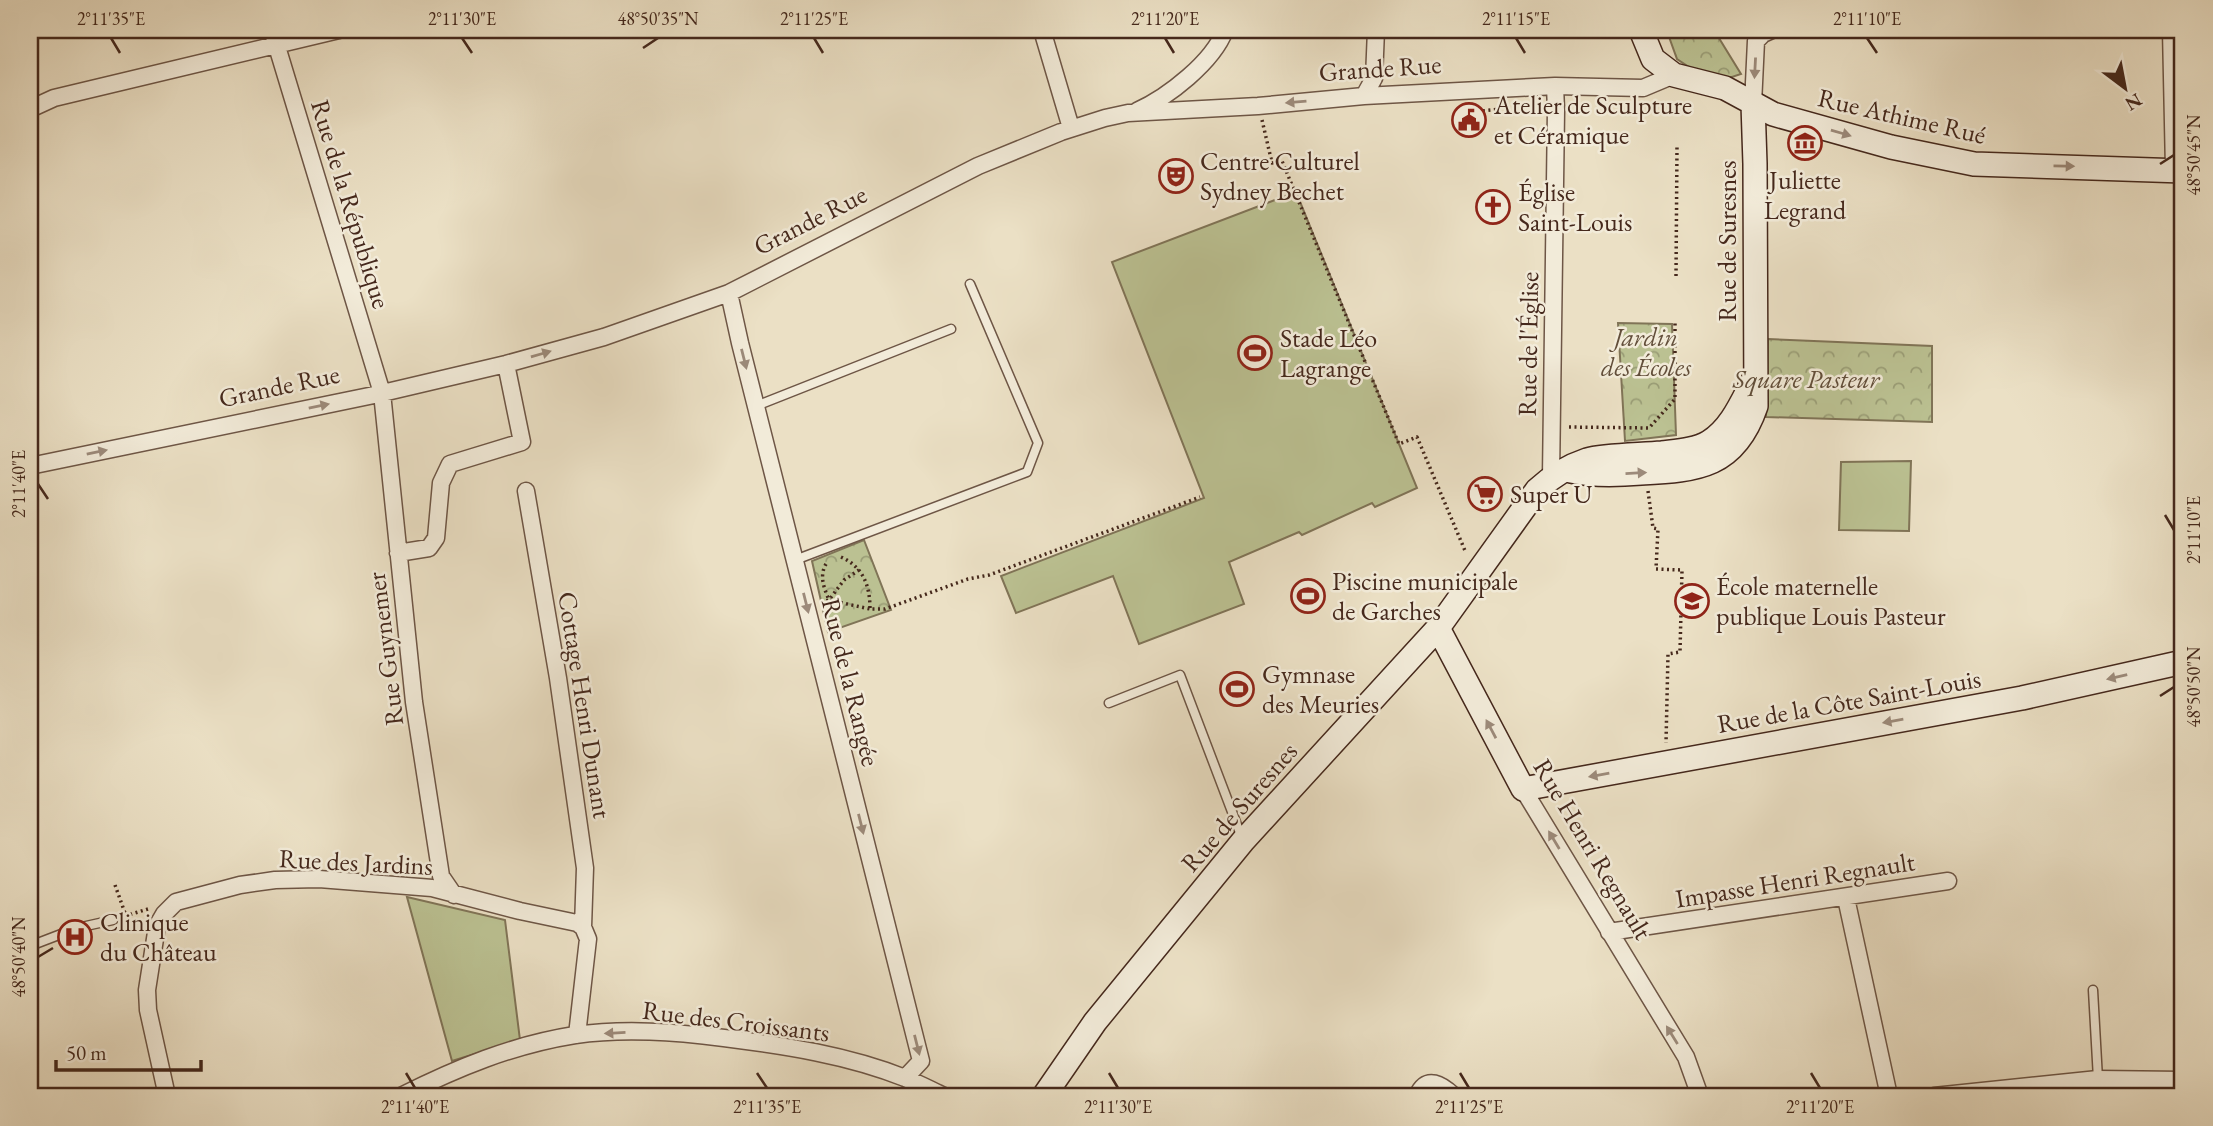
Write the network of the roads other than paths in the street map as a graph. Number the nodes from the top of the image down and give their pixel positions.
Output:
1 (338, 30) edge
2 (1042, 30) edge
3 (1225, 30) edge
4 (1376, 30) edge
5 (1641, 30) edge
6 (1660, 30) edge
7 (2171, 30) edge
8 (1767, 32) edge
9 (275, 38) edge
10 (1674, 75) junction
11 (1555, 86) junction
12 (1364, 96) junction
13 (1753, 104) junction
14 (30, 109) edge
15 (1128, 113) junction
16 (1071, 128) junction
17 (2179, 170) edge
18 (970, 284) dead end
19 (729, 293) junction
20 (951, 329) dead end
21 (506, 364) junction
22 (382, 393) junction
23 (756, 406) junction
24 (30, 466) edge
25 (1560, 473) junction
26 (526, 491) dead end
27 (398, 553) junction
28 (794, 560) junction
29 (1437, 628) junction
30 (2183, 662) edge
31 (1109, 703) dead end
32 (1523, 789) junction
33 (1243, 841) junction
34 (1948, 881) dead end
35 (454, 895) junction
36 (1846, 898) junction
37 (113, 920) dead end
38 (583, 927) junction
39 (1609, 932) junction
40 (30, 946) edge
41 (2093, 990) dead end
42 (577, 1035) junction
43 (905, 1078) junction
44 (2098, 1079) junction
45 (2183, 1080) edge
46 (167, 1096) edge
47 (401, 1096) edge
48 (944, 1096) edge
49 (1044, 1096) edge
50 (1417, 1096) edge
51 (1454, 1096) edge
52 (1700, 1096) edge
53 (1889, 1096) edge
54 (1934, 1096) edge

1 - 9 street
2 - 16 street
3 - 15 street
4 - 12 street
5 - 10 street
6 - 10 street
7 - 17 street
8 -> 13 street
9 - 14 street
9 - 22 street, Rue de la République
10 - 11 street, Grande Rue
10 - 13 street, Rue Athime Rué
11 - 12 street, Grande Rue
11 - 25 street, Rue de l'Église
12 -> 15 street, Grande Rue
13 -> 17 street, Rue Athime Rué
13 - 25 street, Rue de Suresnes
15 - 16 street, Grande Rue
16 - 19 street, Grande Rue
18 - 28 lane
21 -> 19 street, Grande Rue
19 -> 23 street, Rue de la Rangée
20 - 23 lane
21 - 22 street, Grande Rue
21 - 27 street
24 -> 22 street, Grande Rue
22 - 27 street, Rue Guynemer
23 - 28 street, Rue de la Rangée
25 - 29 street, Rue de Suresnes
26 - 38 street, Cottage Henri Dunant
27 - 35 street, Rue Guynemer
28 -> 43 street, Rue de la Rangée
32 -> 29 street, Rue Henri Regnault
29 - 33 street, Rue de Suresnes
30 -> 32 street, Rue de la Côte Saint-Louis
31 - 33 lane
39 -> 32 street, Rue Henri Regnault
33 - 49 street, Rue de Suresnes
34 - 36 street, Impasse Henri Regnault
35 - 38 street, Rue des Jardins
35 - 46 street, Rue des Jardins
36 - 39 street, Impasse Henri Regnault
36 - 53 street
37 - 40 lane
38 - 42 street
52 -> 39 street, Rue Henri Regnault
41 - 44 lane
43 -> 42 street, Rue des Croissants
42 - 47 street, Rue des Croissants
43 - 48 street, Rue des Croissants
44 - 45 street
44 - 54 street
50 - 51 street

